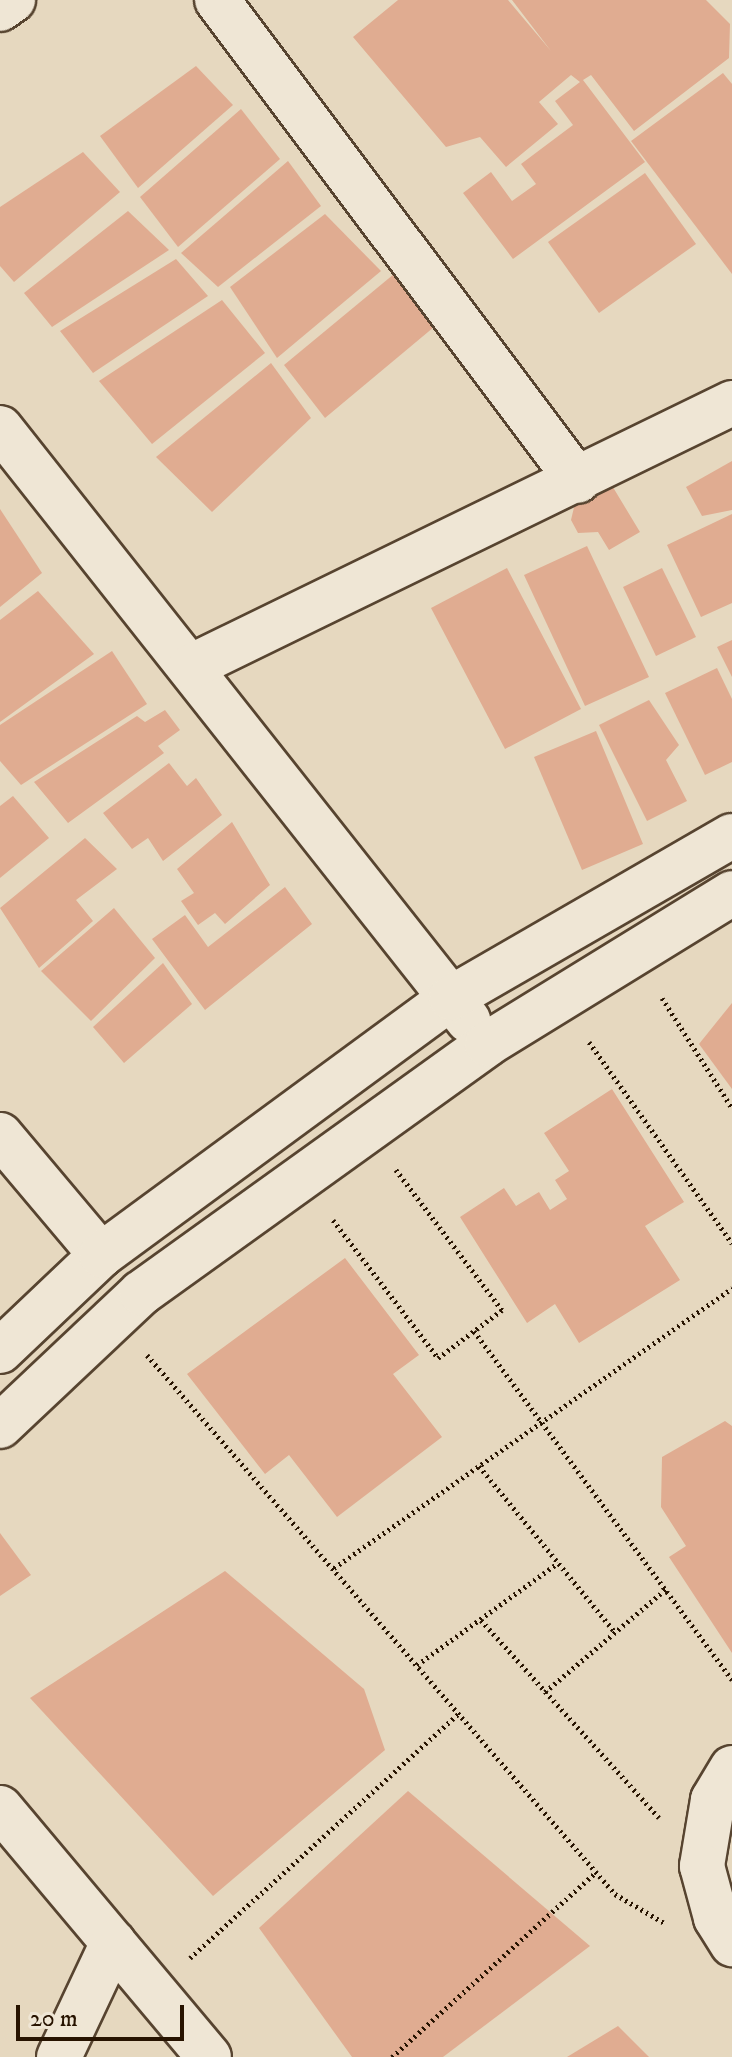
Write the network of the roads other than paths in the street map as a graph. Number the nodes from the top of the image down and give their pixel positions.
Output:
1 (13, 0) edge
2 (217, 0) edge
3 (0, 9) edge
4 (732, 403) edge
5 (0, 428) edge
6 (578, 481) junction
7 (190, 667) junction
8 (732, 836) edge
9 (732, 893) edge
10 (451, 998) junction
11 (487, 1044) junction
12 (0, 1135) edge
13 (101, 1255) junction
14 (0, 1351) edge
15 (0, 1426) edge
16 (732, 1768) edge
17 (0, 1808) edge
18 (724, 1931) edge
19 (113, 1942) junction
20 (59, 2057) edge
21 (209, 2057) edge

1 - 3 street
2 - 6 street
4 - 6 street
5 - 7 street
6 - 7 street
7 - 10 street
8 - 10 street
9 - 11 street
10 - 11 street
10 - 13 street
11 - 15 street
12 - 13 street
13 - 14 street
16 - 18 street
17 - 19 street
19 - 20 street
19 - 21 street

